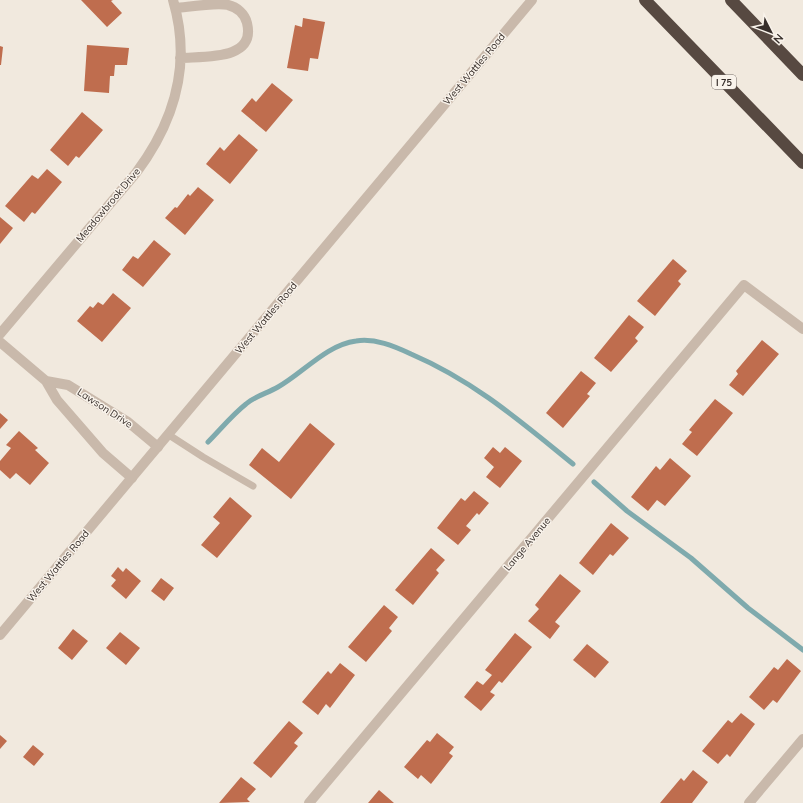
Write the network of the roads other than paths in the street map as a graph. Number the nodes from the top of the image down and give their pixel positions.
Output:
1 (532, 0) edge
2 (645, 0) edge
3 (731, 0) edge
4 (174, 4) edge
5 (180, 58) junction
6 (803, 75) edge
7 (803, 163) edge
8 (803, 329) edge
9 (0, 334) edge
10 (0, 342) edge
11 (46, 381) junction
12 (168, 435) junction
13 (158, 447) junction
14 (132, 478) junction
15 (253, 486) dead end
16 (0, 635) edge
17 (803, 739) edge
18 (309, 803) edge
19 (749, 803) edge

1 - 12 street, West Wattles Road
2 - 7 highway, I 75
3 - 6 highway
4 - 5 street, Meadowbrook Drive
4 - 5 street, Meadowbrook Drive
5 - 9 street, Meadowbrook Drive
8 - 18 street, Lange Avenue
10 - 11 street, Lawson Drive
11 - 13 street, Lawson Drive
11 - 14 street, Lawson Drive
12 - 13 street, West Wattles Road
12 - 15 lane
13 - 14 street, West Wattles Road
14 - 16 street, West Wattles Road
17 - 19 street

